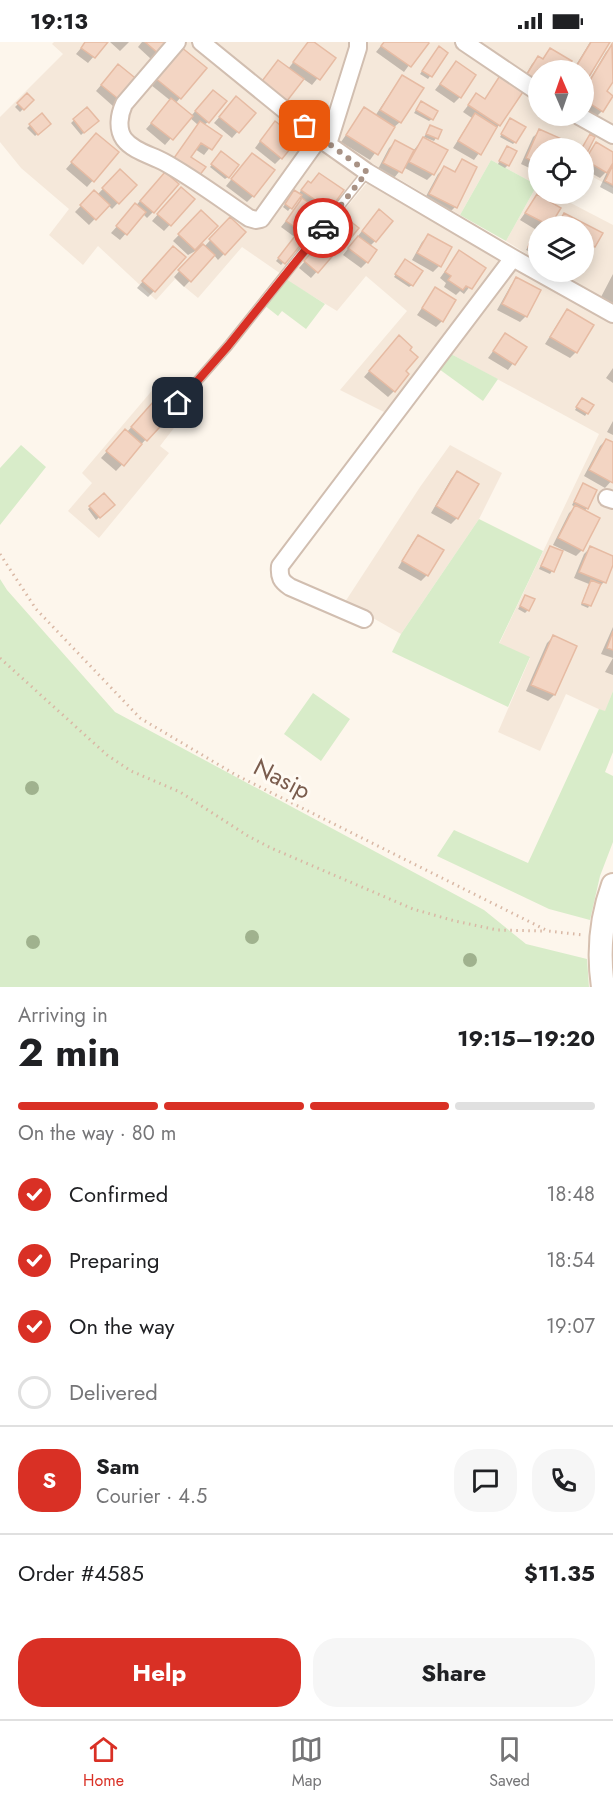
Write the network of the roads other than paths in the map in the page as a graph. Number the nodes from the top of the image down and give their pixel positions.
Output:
1 (177, 42) edge
2 (201, 42) edge
3 (358, 42) edge
4 (464, 42) edge
5 (528, 85) edge
6 (594, 124) edge
7 (613, 135) edge
8 (323, 141) junction
9 (367, 172) junction
10 (513, 258) junction
11 (613, 314) edge
12 (178, 403) dead end
13 (364, 619) dead end
14 (613, 885) edge
15 (603, 987) edge

1 - 8 street
2 - 8 street
3 - 8 street
4 - 5 street
6 - 7 street
8 - 9 street
9 - 10 street
9 - 12 lane
10 - 11 street
10 - 13 street
14 - 15 street

